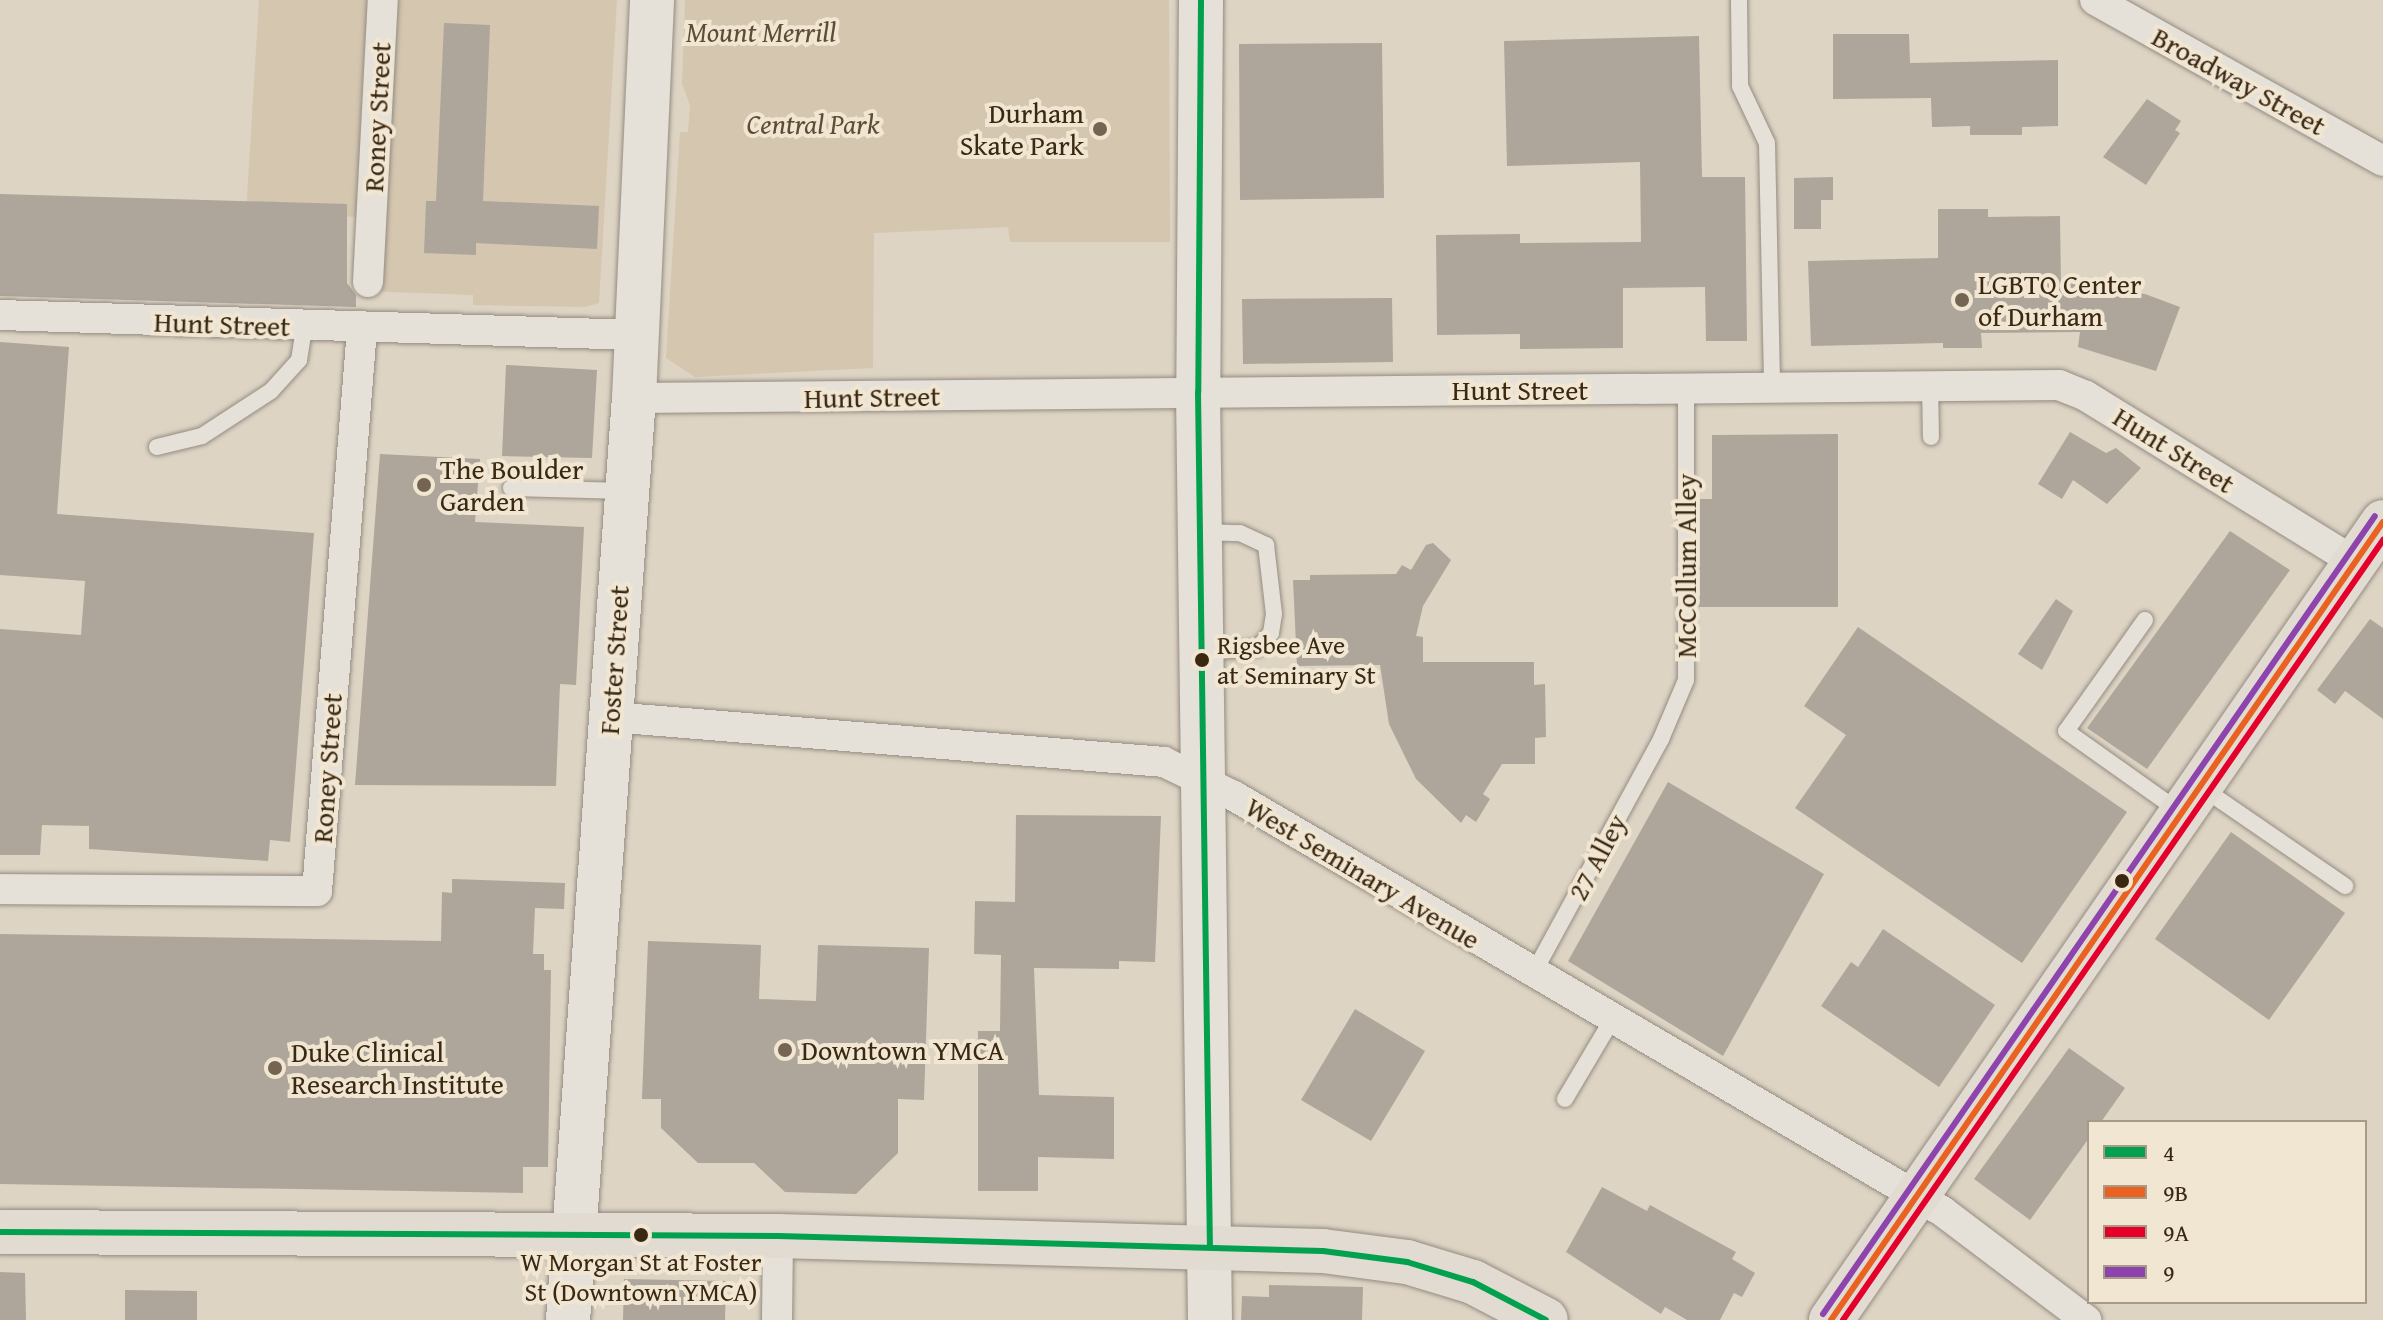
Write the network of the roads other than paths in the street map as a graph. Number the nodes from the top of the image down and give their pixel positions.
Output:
1 (383, 0) edge
2 (652, 0) edge
3 (1739, 0) edge
4 (2095, 0) edge
5 (1207, 1) edge
6 (2383, 161) edge
7 (368, 282) dead end
8 (0, 315) edge
9 (304, 327) junction
10 (362, 329) junction
11 (636, 335) junction
12 (1930, 386) junction
13 (1686, 388) junction
14 (1772, 388) junction
15 (1198, 392) junction
16 (634, 398) junction
17 (1931, 437) dead end
18 (157, 447) dead end
19 (511, 488) dead end
20 (626, 491) junction
21 (2383, 522) edge
22 (1200, 532) junction
23 (2355, 562) junction
24 (2145, 620) dead end
25 (1202, 652) junction
26 (611, 717) junction
27 (1661, 739) joint
28 (1204, 780) junction
29 (2190, 800) junction
30 (2345, 886) dead end
31 (0, 889) edge
32 (1533, 974) junction
33 (1612, 1020) junction
34 (1565, 1099) dead end
35 (1914, 1196) junction
36 (0, 1232) edge
37 (573, 1235) junction
38 (778, 1236) junction
39 (1210, 1247) junction
40 (568, 1320) edge
41 (777, 1320) edge
42 (1210, 1320) edge
43 (1546, 1320) edge
44 (1831, 1320) edge
45 (2086, 1320) edge

1 - 7 street, Roney Street
2 - 11 street, Foster Street
3 - 14 lane
4 - 6 street, Broadway Street
5 - 15 street
8 - 9 street, Hunt Street
9 - 10 street, Hunt Street
9 - 18 lane
10 - 11 street, Hunt Street
10 - 31 street, Roney Street
11 - 16 street, Foster Street
12 - 14 street, Hunt Street
12 - 17 lane
12 - 23 street, Hunt Street
13 - 14 street, Hunt Street
13 - 15 street, Hunt Street
13 - 27 lane, McCollum Alley
15 - 16 street, Hunt Street
15 - 22 street
16 - 20 street, Foster Street
19 - 20 lane
20 - 26 street, Foster Street
21 - 23 main road
22 - 25 street
22 - 25 lane
23 - 29 main road
24 - 29 lane
25 - 28 street
26 - 28 street, West Seminary Avenue
26 - 37 street, Foster Street
27 - 32 lane, 27 Alley
28 - 32 street, West Seminary Avenue
28 - 39 street
29 - 30 lane
29 - 35 main road
32 - 33 street, West Seminary Avenue
33 - 34 lane
33 - 35 street, West Seminary Avenue
35 - 44 main road
35 - 45 street, West Seminary Avenue
36 - 37 main road
37 - 38 main road
37 - 40 street, Foster Street
38 - 39 main road
38 - 41 street
39 - 42 street
39 - 43 main road

